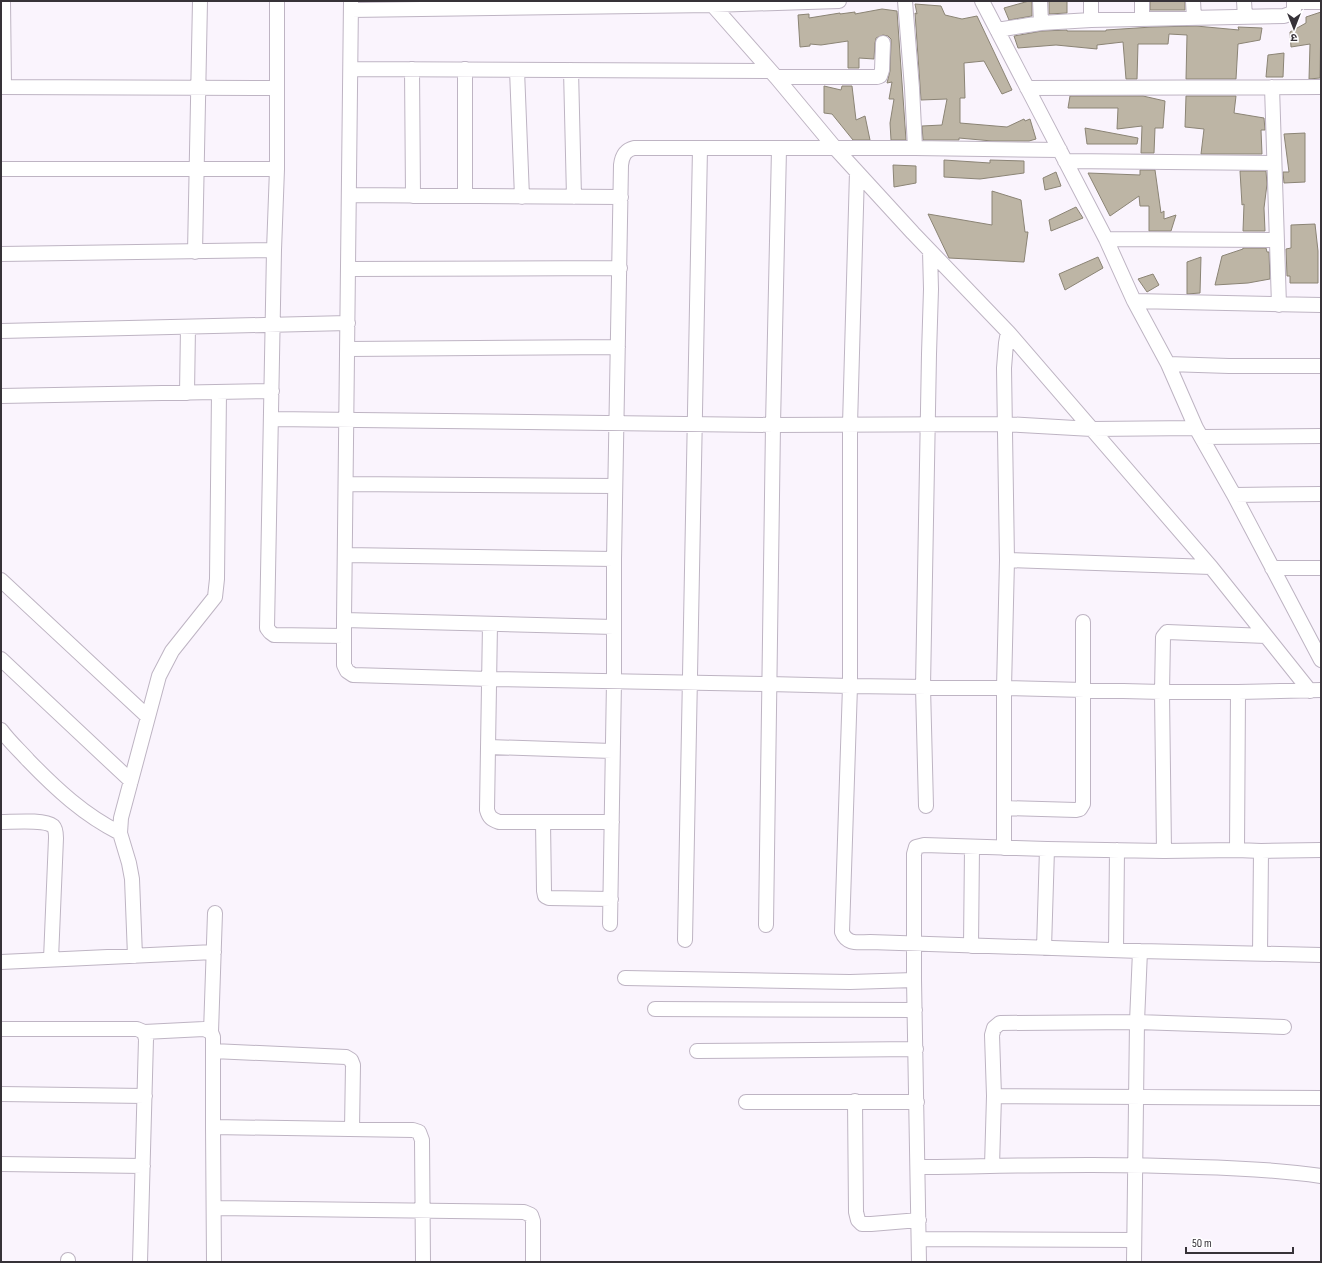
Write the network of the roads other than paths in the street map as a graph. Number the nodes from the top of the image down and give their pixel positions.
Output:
1 (3, 1) edge
2 (200, 1) edge
3 (278, 1) edge
4 (839, 1) edge
5 (905, 1) edge
6 (982, 1) edge
7 (1040, 1) edge
8 (1091, 1) edge
9 (1142, 1) edge
10 (1193, 1) edge
11 (1244, 1) edge
12 (1294, 1) edge
13 (1321, 2) edge
14 (711, 3) edge
15 (567, 4) edge
16 (351, 5) edge
17 (416, 5) edge
18 (491, 5) edge
19 (1245, 17) junction
20 (1194, 18) junction
21 (1142, 19) junction
22 (1091, 20) junction
23 (1041, 23) junction
24 (997, 30) junction
25 (883, 43) dead end
26 (351, 69) junction
27 (412, 69) junction
28 (465, 69) junction
29 (518, 70) junction
30 (571, 70) junction
31 (773, 74) junction
32 (2, 87) edge
33 (198, 87) junction
34 (1272, 87) junction
35 (1321, 87) edge
36 (278, 88) junction
37 (1027, 88) junction
38 (700, 148) junction
39 (914, 148) junction
40 (779, 149) junction
41 (836, 149) junction
42 (1062, 156) junction
43 (1274, 163) junction
44 (1, 169) edge
45 (196, 169) junction
46 (278, 169) junction
47 (857, 172) junction
48 (350, 195) junction
49 (413, 196) junction
50 (465, 196) junction
51 (522, 196) junction
52 (574, 197) junction
53 (621, 197) junction
54 (1106, 239) junction
55 (1277, 240) junction
56 (274, 250) junction
57 (930, 251) junction
58 (195, 252) junction
59 (1, 254) edge
60 (620, 268) junction
61 (349, 269) junction
62 (1134, 301) junction
63 (1279, 306) junction
64 (1321, 306) edge
65 (348, 323) junction
66 (273, 325) junction
67 (188, 326) junction
68 (1, 331) edge
69 (1008, 332) junction
70 (618, 347) junction
71 (348, 349) junction
72 (1168, 364) junction
73 (1321, 366) edge
74 (272, 391) junction
75 (219, 392) junction
76 (187, 393) junction
77 (1, 396) edge
78 (272, 419) junction
79 (348, 419) junction
80 (616, 423) junction
81 (694, 423) junction
82 (928, 424) junction
83 (1005, 424) junction
84 (773, 425) junction
85 (850, 425) junction
86 (1092, 429) junction
87 (1199, 433) junction
88 (1321, 436) edge
89 (346, 484) junction
90 (615, 486) junction
91 (1321, 494) edge
92 (1234, 495) junction
93 (345, 555) junction
94 (614, 559) junction
95 (1007, 560) junction
96 (1211, 567) junction
97 (1272, 568) junction
98 (1321, 568) edge
99 (1, 580) edge
100 (344, 620) junction
101 (1082, 622) dead end
102 (490, 624) junction
103 (614, 627) junction
104 (344, 636) junction
105 (1266, 636) junction
106 (1315, 639) edge
107 (1, 659) edge
108 (1321, 660) edge
109 (490, 679) junction
110 (614, 682) junction
111 (691, 682) junction
112 (769, 684) junction
113 (850, 686) junction
114 (923, 687) junction
115 (1004, 688) junction
116 (1083, 690) junction
117 (1316, 690) edge
118 (1162, 692) junction
119 (1238, 692) junction
120 (148, 717) junction
121 (1, 730) edge
122 (488, 747) junction
123 (612, 751) junction
124 (131, 781) junction
125 (926, 806) dead end
126 (1004, 808) junction
127 (1, 822) edge
128 (543, 822) junction
129 (612, 822) junction
130 (120, 833) junction
131 (972, 846) junction
132 (1004, 848) junction
133 (1047, 849) junction
134 (1117, 850) junction
135 (1237, 850) junction
136 (1321, 850) edge
137 (1164, 851) junction
138 (1261, 851) junction
139 (611, 899) junction
140 (215, 913) dead end
141 (610, 924) dead end
142 (766, 925) dead end
143 (685, 940) dead end
144 (914, 943) junction
145 (972, 946) junction
146 (1044, 948) junction
147 (1116, 950) junction
148 (1140, 951) junction
149 (214, 952) junction
150 (1260, 954) junction
151 (1321, 955) edge
152 (135, 956) junction
153 (51, 960) junction
154 (1, 962) edge
155 (626, 978) dead end
156 (914, 980) junction
157 (655, 1009) dead end
158 (915, 1010) junction
159 (1137, 1022) junction
160 (1284, 1028) dead end
161 (1, 1030) edge
162 (144, 1032) junction
163 (211, 1032) junction
164 (916, 1048) junction
165 (213, 1051) junction
166 (697, 1051) dead end
167 (1, 1094) edge
168 (145, 1096) junction
169 (994, 1096) junction
170 (1136, 1097) junction
171 (1321, 1098) edge
172 (854, 1101) junction
173 (746, 1102) dead end
174 (917, 1102) junction
175 (213, 1127) junction
176 (352, 1129) junction
177 (1, 1164) edge
178 (1135, 1164) junction
179 (143, 1166) junction
180 (992, 1166) junction
181 (918, 1167) junction
182 (1321, 1176) edge
183 (214, 1208) junction
184 (423, 1210) junction
185 (919, 1220) junction
186 (919, 1239) junction
187 (1134, 1240) junction
188 (140, 1262) edge
189 (214, 1262) edge
190 (423, 1262) edge
191 (533, 1262) edge
192 (919, 1262) edge
193 (1134, 1262) edge

1 - 32 street
2 - 33 street
3 - 36 street
4 - 14 street
5 - 39 street
6 - 24 street
7 - 23 street
8 - 22 street
9 - 21 street
10 - 20 street
11 - 19 street
12 - 13 street
12 - 19 street
14 - 15 street
14 - 31 street
15 - 18 street
16 - 17 street
16 - 26 street
17 - 18 street
19 - 20 street
20 - 21 street
21 - 22 street
22 - 23 street
23 - 24 street
24 - 37 street
25 - 31 street
26 - 27 street
26 - 48 street
27 - 28 street
27 - 49 street
28 - 29 street
28 - 50 street
29 - 30 street
29 - 51 street
30 - 31 street
30 - 52 street
31 - 41 street
32 - 33 street
33 - 36 street
33 - 45 street
34 - 35 street
34 - 37 street
34 - 43 street
36 - 46 street
37 - 42 street
38 - 40 street
38 - 53 street
38 - 81 street
39 - 41 street
39 - 42 street
40 - 41 street
40 - 84 street
41 - 47 street
42 - 43 street
42 - 54 street
43 - 55 street
44 - 45 street
45 - 46 street
45 - 58 street
46 - 56 street
47 - 57 street
47 - 85 street
48 - 49 street
48 - 61 street
49 - 50 street
50 - 51 street
51 - 52 street
52 - 53 street
53 - 60 street
54 - 55 street
54 - 62 street
55 - 63 street
56 - 58 street
56 - 66 street
57 - 69 street
57 - 82 street
58 - 59 street
60 - 61 street
60 - 70 street
61 - 65 street
62 - 63 street
62 - 72 street
63 - 64 street
65 - 66 street
65 - 71 street
66 - 67 street
66 - 74 street
67 - 68 street
67 - 76 street
69 - 83 street
69 - 86 street
70 - 71 street
70 - 80 street
71 - 79 street
72 - 73 street
72 - 87 street
74 - 75 street
74 - 78 street
75 - 76 street
75 - 120 street
76 - 77 street
78 - 79 street
78 - 104 street
79 - 80 street
79 - 89 street
80 - 81 street
80 - 90 street
81 - 84 street
81 - 111 street
82 - 83 street
82 - 85 street
82 - 114 street
83 - 86 street
83 - 95 street
84 - 85 street
84 - 112 street
85 - 113 street
86 - 87 street
86 - 96 street
87 - 88 street
87 - 92 street
89 - 90 street
89 - 93 street
90 - 94 street
91 - 92 street
92 - 97 street
93 - 94 street
93 - 100 street
94 - 103 street
95 - 96 street
95 - 115 street
96 - 105 street
97 - 98 street
97 - 106 street
99 - 120 street
100 - 102 street
100 - 104 street
101 - 116 street
102 - 103 street
102 - 109 street
103 - 110 street
104 - 109 street
105 - 117 street
105 - 118 street
106 - 108 street
107 - 124 street
109 - 110 street
109 - 122 street
110 - 111 street
110 - 123 street
111 - 112 street
111 - 143 street
112 - 113 street
112 - 142 street
113 - 114 street
113 - 144 street
114 - 115 street
114 - 125 street
115 - 116 street
115 - 126 street
116 - 118 street
116 - 126 street
117 - 119 street
118 - 119 street
118 - 137 street
119 - 135 street
120 - 124 street
121 - 130 street
122 - 123 street
122 - 128 street
123 - 129 street
124 - 130 street
126 - 132 street
127 - 153 street
128 - 129 street
128 - 139 street
129 - 139 street
130 - 152 street
131 - 132 street
131 - 144 street
131 - 145 street
132 - 133 street
133 - 134 street
133 - 146 street
134 - 137 street
134 - 147 street
135 - 137 street
135 - 138 street
136 - 138 street
138 - 150 street
139 - 141 street
140 - 149 street
144 - 145 street
144 - 156 street
145 - 146 street
146 - 147 street
147 - 148 street
148 - 150 street
148 - 159 street
149 - 152 street
149 - 163 street
150 - 151 street
152 - 153 street
153 - 154 street
155 - 156 street
156 - 158 street
157 - 158 street
158 - 164 street
159 - 160 street
159 - 169 street
159 - 170 street
161 - 162 street
162 - 163 street
162 - 168 street
163 - 165 street
164 - 166 street
164 - 174 street
165 - 175 street
165 - 176 street
167 - 168 street
168 - 179 street
169 - 170 street
169 - 180 street
170 - 171 street
170 - 178 street
172 - 173 street
172 - 174 street
172 - 185 street
174 - 181 street
175 - 176 street
175 - 183 street
176 - 184 street
177 - 179 street
178 - 180 street
178 - 182 street
178 - 187 street
179 - 188 street
180 - 181 street
181 - 185 street
183 - 184 street
183 - 189 street
184 - 190 street
184 - 191 street
185 - 186 street
186 - 187 street
186 - 192 street
187 - 193 street

